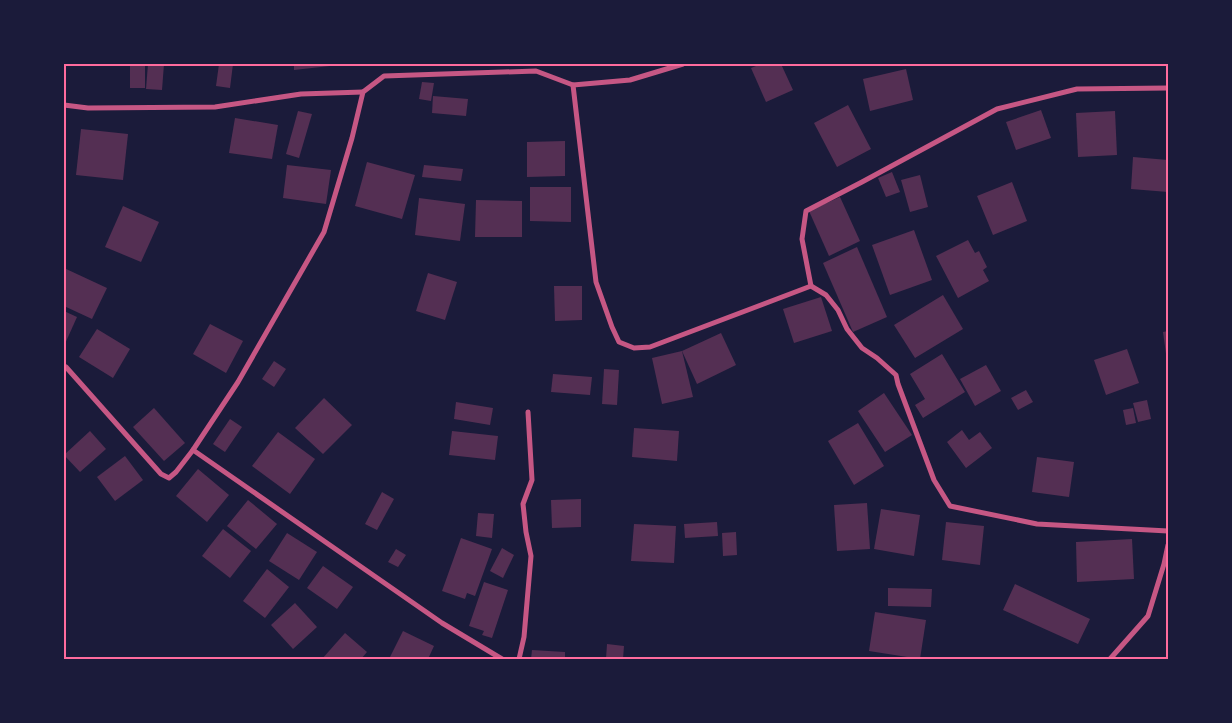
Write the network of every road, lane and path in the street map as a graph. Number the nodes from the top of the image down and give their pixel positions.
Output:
1 (683, 64) edge
2 (573, 85) junction
3 (1168, 88) edge
4 (363, 92) junction
5 (64, 105) edge
6 (810, 286) junction
7 (64, 366) edge
8 (528, 412) dead end
9 (192, 450) junction
10 (1168, 531) edge
11 (1168, 545) edge
12 (502, 659) edge
13 (519, 659) edge
14 (1110, 659) edge

1 - 2 street
2 - 4 street
2 - 6 street
3 - 6 street
4 - 5 street
4 - 9 street
6 - 10 street
7 - 9 street
8 - 13 street
9 - 12 street
11 - 14 street

